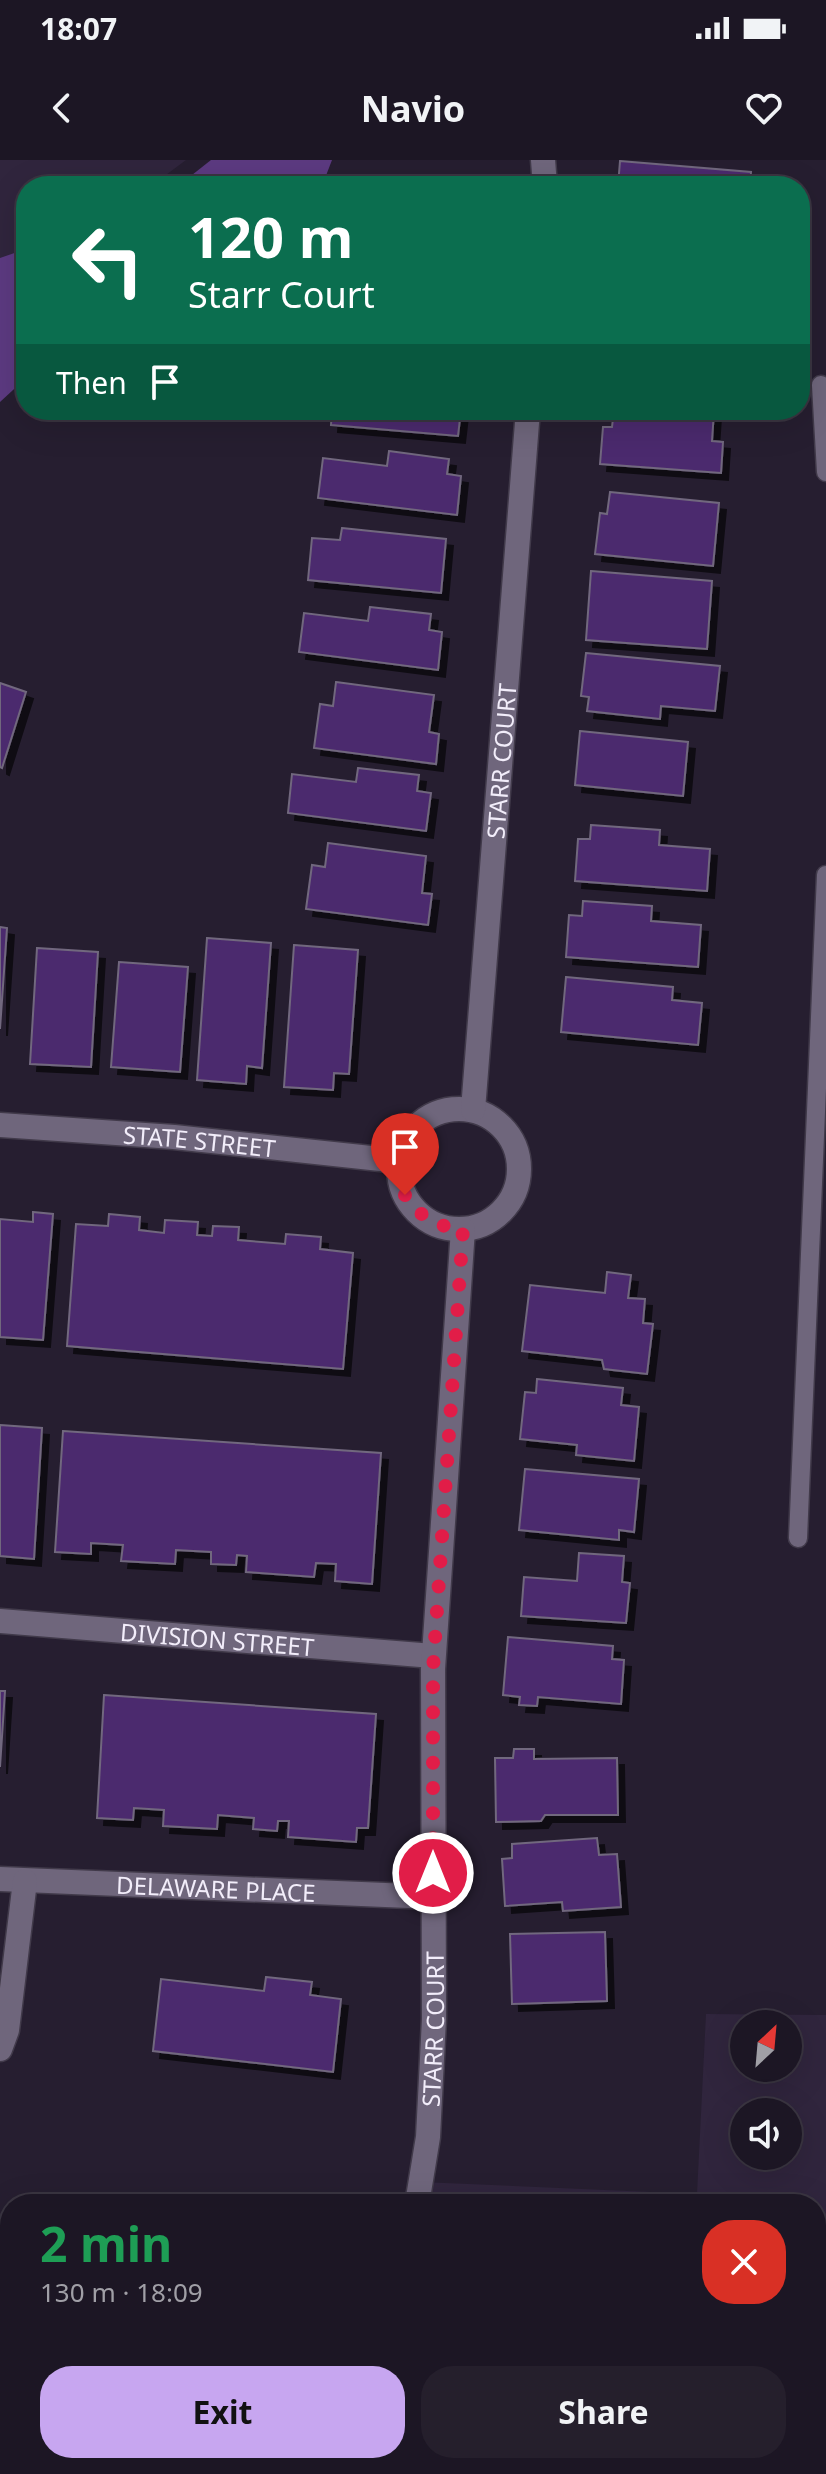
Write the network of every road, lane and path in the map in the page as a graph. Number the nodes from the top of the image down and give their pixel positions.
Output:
1 (821, 385) dead end
2 (527, 420) edge
3 (826, 472) edge
4 (826, 875) edge
5 (473, 1110) junction
6 (0, 1125) edge
7 (399, 1161) junction
8 (463, 1229) junction
9 (798, 1538) dead end
10 (0, 1621) edge
11 (433, 1656) junction
12 (0, 1879) edge
13 (25, 1881) junction
14 (433, 1897) junction
15 (0, 2049) edge
16 (418, 2194) edge

1 - 3 lane
2 - 5 street, STARR COURT
4 - 9 lane
5 - 7 street
5 - 8 street
6 - 7 street, STATE STREET
7 - 8 street
8 - 11 street, STARR COURT
10 - 11 street, DIVISION STREET
11 - 14 street, STARR COURT
12 - 13 street, DELAWARE PLACE
13 - 14 street, DELAWARE PLACE
13 - 15 street
14 - 16 street, STARR COURT

